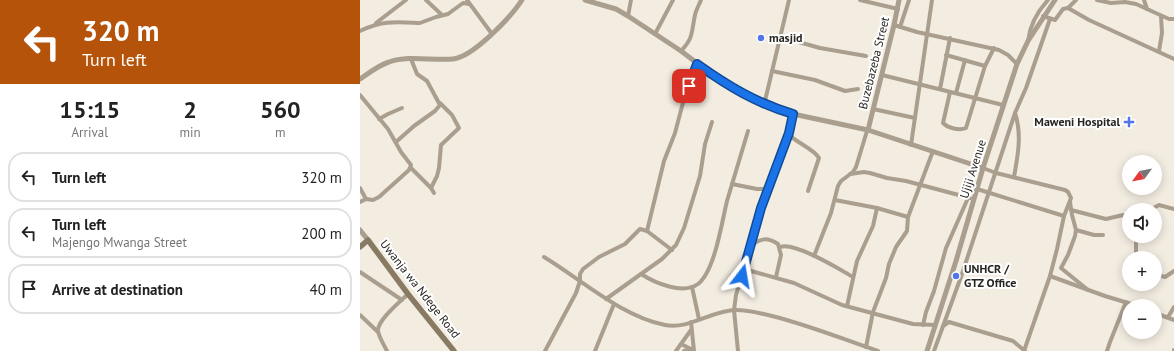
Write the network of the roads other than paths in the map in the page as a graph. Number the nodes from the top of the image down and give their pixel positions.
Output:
1 (406, 0) edge
2 (426, 0) edge
3 (473, 0) edge
4 (522, 0) edge
5 (585, 0) edge
6 (631, 0) edge
7 (673, 0) edge
8 (701, 0) edge
9 (789, 0) edge
10 (862, 0) edge
11 (899, 0) edge
12 (909, 0) edge
13 (932, 0) edge
14 (1048, 0) edge
15 (1055, 0) edge
16 (1076, 0) edge
17 (1097, 0) edge
18 (1144, 0) edge
19 (602, 2) edge
20 (469, 4) edge
21 (1068, 8) junction
22 (898, 9) junction
23 (1148, 9) junction
24 (442, 16) junction
25 (628, 16) junction
26 (1044, 16) junction
27 (1161, 16) junction
28 (1050, 19) junction
29 (1174, 20) edge
30 (374, 25) junction
31 (897, 26) junction
32 (360, 31) edge
33 (492, 34) junction
34 (655, 34) junction
35 (927, 34) junction
36 (781, 37) junction
37 (950, 38) junction
38 (1028, 41) junction
39 (994, 48) junction
40 (680, 51) junction
41 (1159, 51) junction
42 (946, 55) junction
43 (866, 56) dead end
44 (411, 59) junction
45 (1174, 59) edge
46 (965, 60) junction
47 (697, 64) junction
48 (1017, 64) junction
49 (985, 66) junction
50 (772, 71) junction
51 (882, 75) junction
52 (360, 79) edge
53 (921, 84) junction
54 (858, 89) dead end
55 (940, 89) junction
56 (950, 92) junction
57 (956, 93) junction
58 (360, 95) edge
59 (974, 98) junction
60 (447, 102) dead end
61 (440, 103) junction
62 (764, 105) junction
63 (1003, 105) junction
64 (402, 108) dead end
65 (873, 109) junction
66 (1015, 113) junction
67 (793, 114) junction
68 (915, 118) junction
69 (380, 119) junction
70 (712, 122) dead end
71 (748, 131) dead end
72 (867, 131) junction
73 (788, 134) junction
74 (396, 142) junction
75 (911, 145) junction
76 (933, 151) junction
77 (411, 168) junction
78 (983, 168) junction
79 (996, 173) junction
80 (850, 174) junction
81 (1014, 177) junction
82 (732, 184) junction
83 (919, 185) junction
84 (360, 188) edge
85 (431, 188) junction
86 (769, 189) junction
87 (977, 189) junction
88 (808, 191) dead end
89 (990, 192) junction
90 (434, 193) dead end
91 (366, 199) junction
92 (971, 199) junction
93 (835, 200) junction
94 (360, 202) edge
95 (1070, 202) junction
96 (1162, 206) edge
97 (877, 208) junction
98 (1174, 209) edge
99 (1071, 210) junction
100 (1064, 216) junction
101 (1122, 216) edge
102 (908, 217) junction
103 (360, 230) edge
104 (647, 230) junction
105 (1076, 230) junction
106 (1103, 235) dead end
107 (368, 240) junction
108 (360, 247) edge
109 (750, 247) junction
110 (780, 247) junction
111 (672, 250) junction
112 (814, 256) junction
113 (544, 257) dead end
114 (744, 269) junction
115 (1174, 271) edge
116 (360, 272) edge
117 (641, 274) junction
118 (1050, 276) junction
119 (1162, 276) edge
120 (776, 277) junction
121 (853, 277) junction
122 (580, 281) junction
123 (692, 287) junction
124 (1088, 290) junction
125 (408, 294) junction
126 (606, 299) junction
127 (402, 300) junction
128 (1122, 301) edge
129 (614, 304) junction
130 (847, 306) junction
131 (1174, 307) edge
132 (734, 310) junction
133 (873, 312) junction
134 (1122, 312) edge
135 (360, 315) edge
136 (1162, 315) edge
137 (1168, 317) junction
138 (699, 319) junction
139 (1174, 320) edge
140 (690, 322) junction
141 (923, 325) junction
142 (935, 325) junction
143 (943, 326) junction
144 (691, 330) junction
145 (378, 332) junction
146 (681, 344) junction
147 (866, 347) junction
148 (693, 350) edge
149 (387, 351) edge
150 (454, 351) edge
151 (545, 351) edge
152 (595, 351) edge
153 (676, 351) edge
154 (684, 351) edge
155 (738, 351) edge
156 (878, 351) edge
157 (927, 351) edge
158 (934, 351) edge
159 (1024, 351) edge
160 (1108, 351) edge

1 - 30 street
2 - 24 street
3 - 20 street
4 - 33 street
5 - 19 street
6 - 25 street
7 - 34 street
8 - 40 street
9 - 36 street
10 - 22 street
11 - 22 street, Buzebazeba Street
12 - 31 street
13 - 35 street
14 - 38 street
15 - 26 street, Ujiji Avenue
16 - 21 street
17 - 23 street
18 - 23 street
19 - 25 street
20 - 24 street
20 - 33 street
21 - 28 street
21 - 41 street
22 - 31 street, Buzebazeba Street
23 - 27 street
24 - 30 street
25 - 34 street
26 - 28 street
26 - 38 street, Ujiji Avenue
27 - 29 street
27 - 41 street
28 - 66 street
30 - 32 street
31 - 35 street
31 - 51 street, Buzebazeba Street
33 - 44 street
34 - 40 street
35 - 37 street
35 - 53 street
36 - 43 street
36 - 50 street
37 - 39 street
37 - 42 street
38 - 48 street, Ujiji Avenue
39 - 48 street
39 - 49 street
40 - 47 street
41 - 45 street
42 - 46 street
42 - 55 street
44 - 52 street
44 - 61 street
46 - 49 street
46 - 57 street
47 - 62 street
47 - 104 street
48 - 63 street, Ujiji Avenue
49 - 59 street
50 - 54 street
50 - 62 street
51 - 53 street
51 - 65 street, Buzebazeba Street
53 - 55 street
53 - 68 street
55 - 56 street
56 - 57 street
56 - 59 street
57 - 59 street
58 - 69 street
59 - 63 street
60 - 61 street
61 - 74 street
61 - 85 street
62 - 67 street
63 - 78 street, Ujiji Avenue
64 - 69 street
65 - 68 street
65 - 72 street, Buzebazeba Street
66 - 79 street
66 - 81 street
67 - 72 street
67 - 73 street
68 - 75 street
69 - 74 street
70 - 111 street
71 - 82 street
72 - 75 street
72 - 80 street
73 - 86 street
73 - 88 street
74 - 77 street
75 - 76 street
76 - 78 street
76 - 83 street
77 - 85 street
77 - 91 street
78 - 79 street
78 - 87 street, Ujiji Avenue
79 - 81 street
79 - 89 street
80 - 83 street
80 - 93 street
81 - 95 street
82 - 86 street
82 - 123 street
83 - 92 street
83 - 102 street
84 - 91 street
85 - 90 street
86 - 109 street
87 - 89 street
87 - 92 street, Ujiji Avenue
89 - 100 street
89 - 143 street
91 - 94 street
92 - 141 street
92 - 142 street, Ujiji Avenue
93 - 97 street
93 - 112 street
95 - 99 street
95 - 100 street
96 - 98 street
97 - 102 street
97 - 121 street
99 - 101 street
99 - 105 street
100 - 118 street
102 - 133 street
103 - 107 street
104 - 111 street
104 - 122 street
105 - 106 street
105 - 124 street
107 - 108 main road
107 - 125 main road, Uwanja wa Ndege Road
109 - 110 street
109 - 114 street
110 - 112 street
110 - 120 street
111 - 117 street
112 - 121 street
113 - 122 street
114 - 120 street
114 - 132 street
115 - 119 street
116 - 127 street
117 - 123 street
117 - 126 street
118 - 124 street
118 - 159 street
120 - 130 street
121 - 130 street
122 - 126 street
122 - 151 street
123 - 138 street
124 - 128 street
125 - 127 street
125 - 150 main road, Uwanja wa Ndege Road
126 - 129 street
127 - 145 street
129 - 140 street
129 - 152 street
130 - 133 street
131 - 137 street
132 - 138 street
132 - 147 street
132 - 155 street
133 - 141 street
133 - 147 street
134 - 160 street
135 - 145 street
136 - 137 street
137 - 139 street
138 - 140 street
140 - 144 street
141 - 142 street
142 - 157 street, Ujiji Avenue
143 - 158 street
143 - 159 street
144 - 146 street
144 - 148 street
145 - 149 street
146 - 148 street
146 - 153 street
147 - 156 street
148 - 154 street

